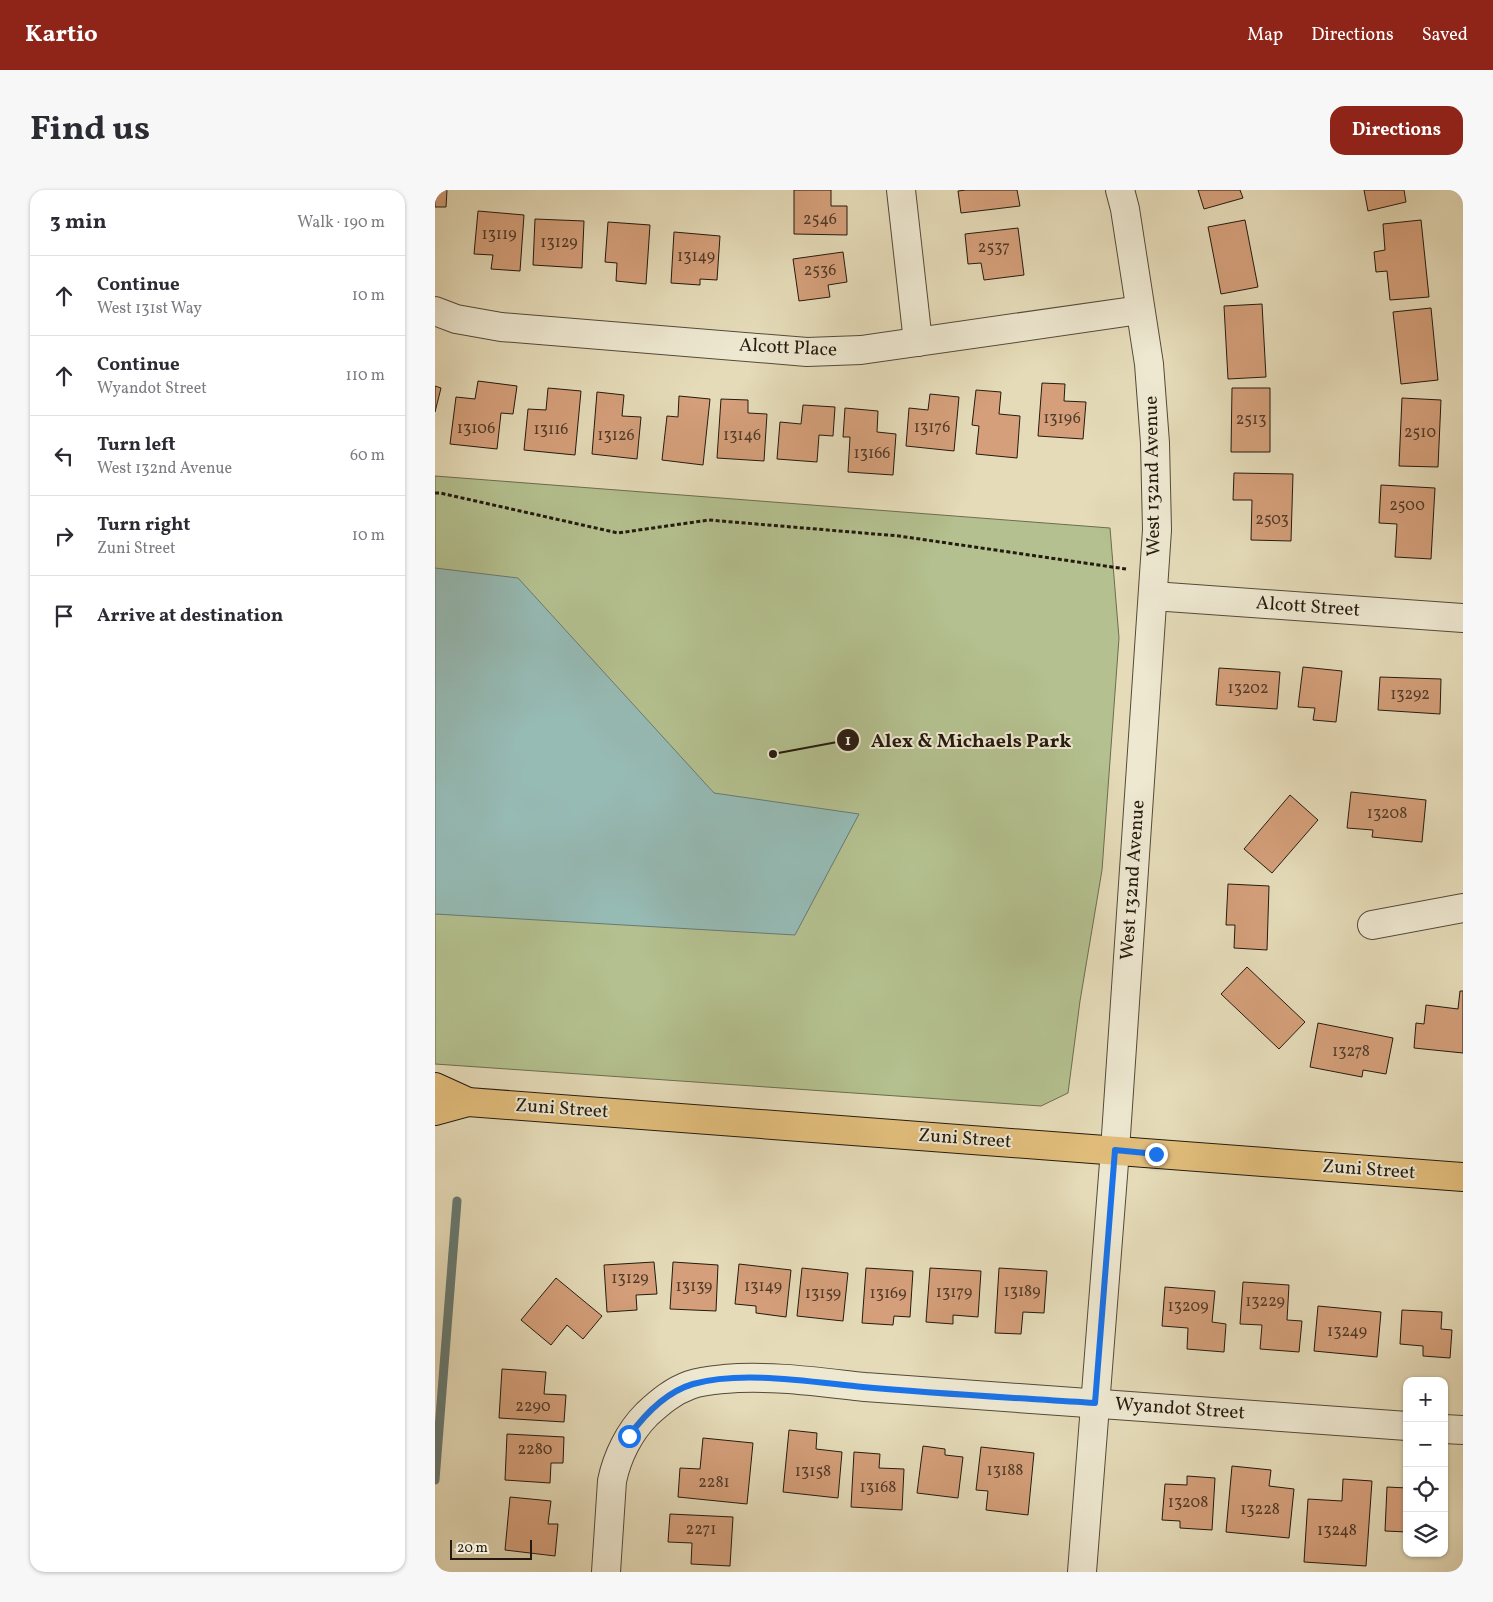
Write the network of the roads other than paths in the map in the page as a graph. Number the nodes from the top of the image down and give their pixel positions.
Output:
1 (901, 190) edge
2 (1120, 190) edge
3 (1140, 310) junction
4 (435, 311) edge
5 (919, 342) junction
6 (1154, 585) junction
7 (1463, 618) edge
8 (1463, 908) edge
9 (1372, 925) dead end
10 (435, 1087) edge
11 (468, 1102) junction
12 (435, 1111) edge
13 (1115, 1150) junction
14 (1463, 1177) edge
15 (1095, 1403) junction
16 (1403, 1426) edge
17 (1448, 1428) edge
18 (1463, 1430) edge
19 (606, 1572) edge
20 (1082, 1572) edge

1 - 5 street
2 - 3 street, West 132nd Avenue
3 - 5 street, Alcott Place
3 - 6 street, West 132nd Avenue
4 - 5 street, Alcott Place
6 - 7 street, Alcott Street
6 - 13 street, West 132nd Avenue
8 - 9 street
10 - 11 main road, Zuni Street
11 - 12 main road, Zuni Street
11 - 13 main road, Zuni Street
13 - 14 main road, Zuni Street
13 - 15 street, West 132nd Avenue
15 - 16 street, Wyandot Street
15 - 19 street, Wyandot Street
15 - 20 street, West 132nd Avenue
17 - 18 street

